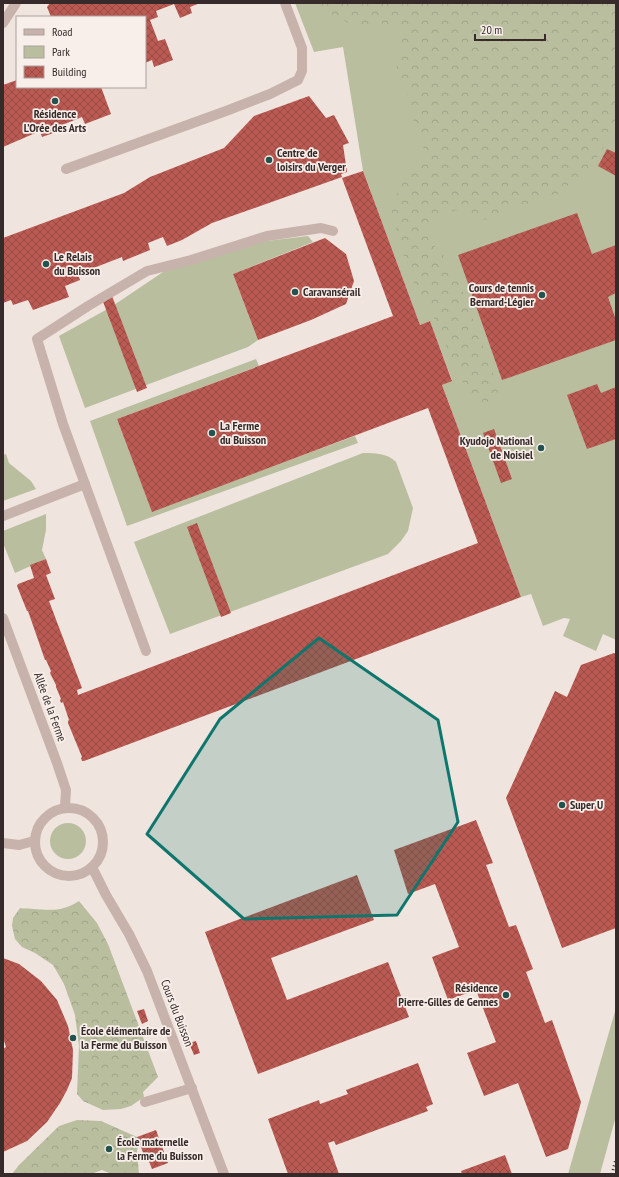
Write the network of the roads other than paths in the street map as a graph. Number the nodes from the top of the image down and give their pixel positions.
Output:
1 (16, 3) edge
2 (285, 3) edge
3 (3, 23) edge
4 (66, 169) dead end
5 (333, 231) dead end
6 (85, 484) junction
7 (3, 516) edge
8 (3, 618) edge
9 (146, 651) dead end
10 (65, 807) junction
11 (34, 841) junction
12 (3, 843) edge
13 (92, 867) junction
14 (192, 1088) junction
15 (145, 1102) dead end
16 (224, 1174) edge

1 - 3 street
2 - 4 street
5 - 6 street
6 - 7 street
6 - 9 street
8 - 10 street, Allée de la Ferme
10 - 11 street
10 - 13 street
11 - 12 street
11 - 13 street
13 - 14 street, Cours du Buisson
14 - 15 street
14 - 16 street, Cours du Buisson

